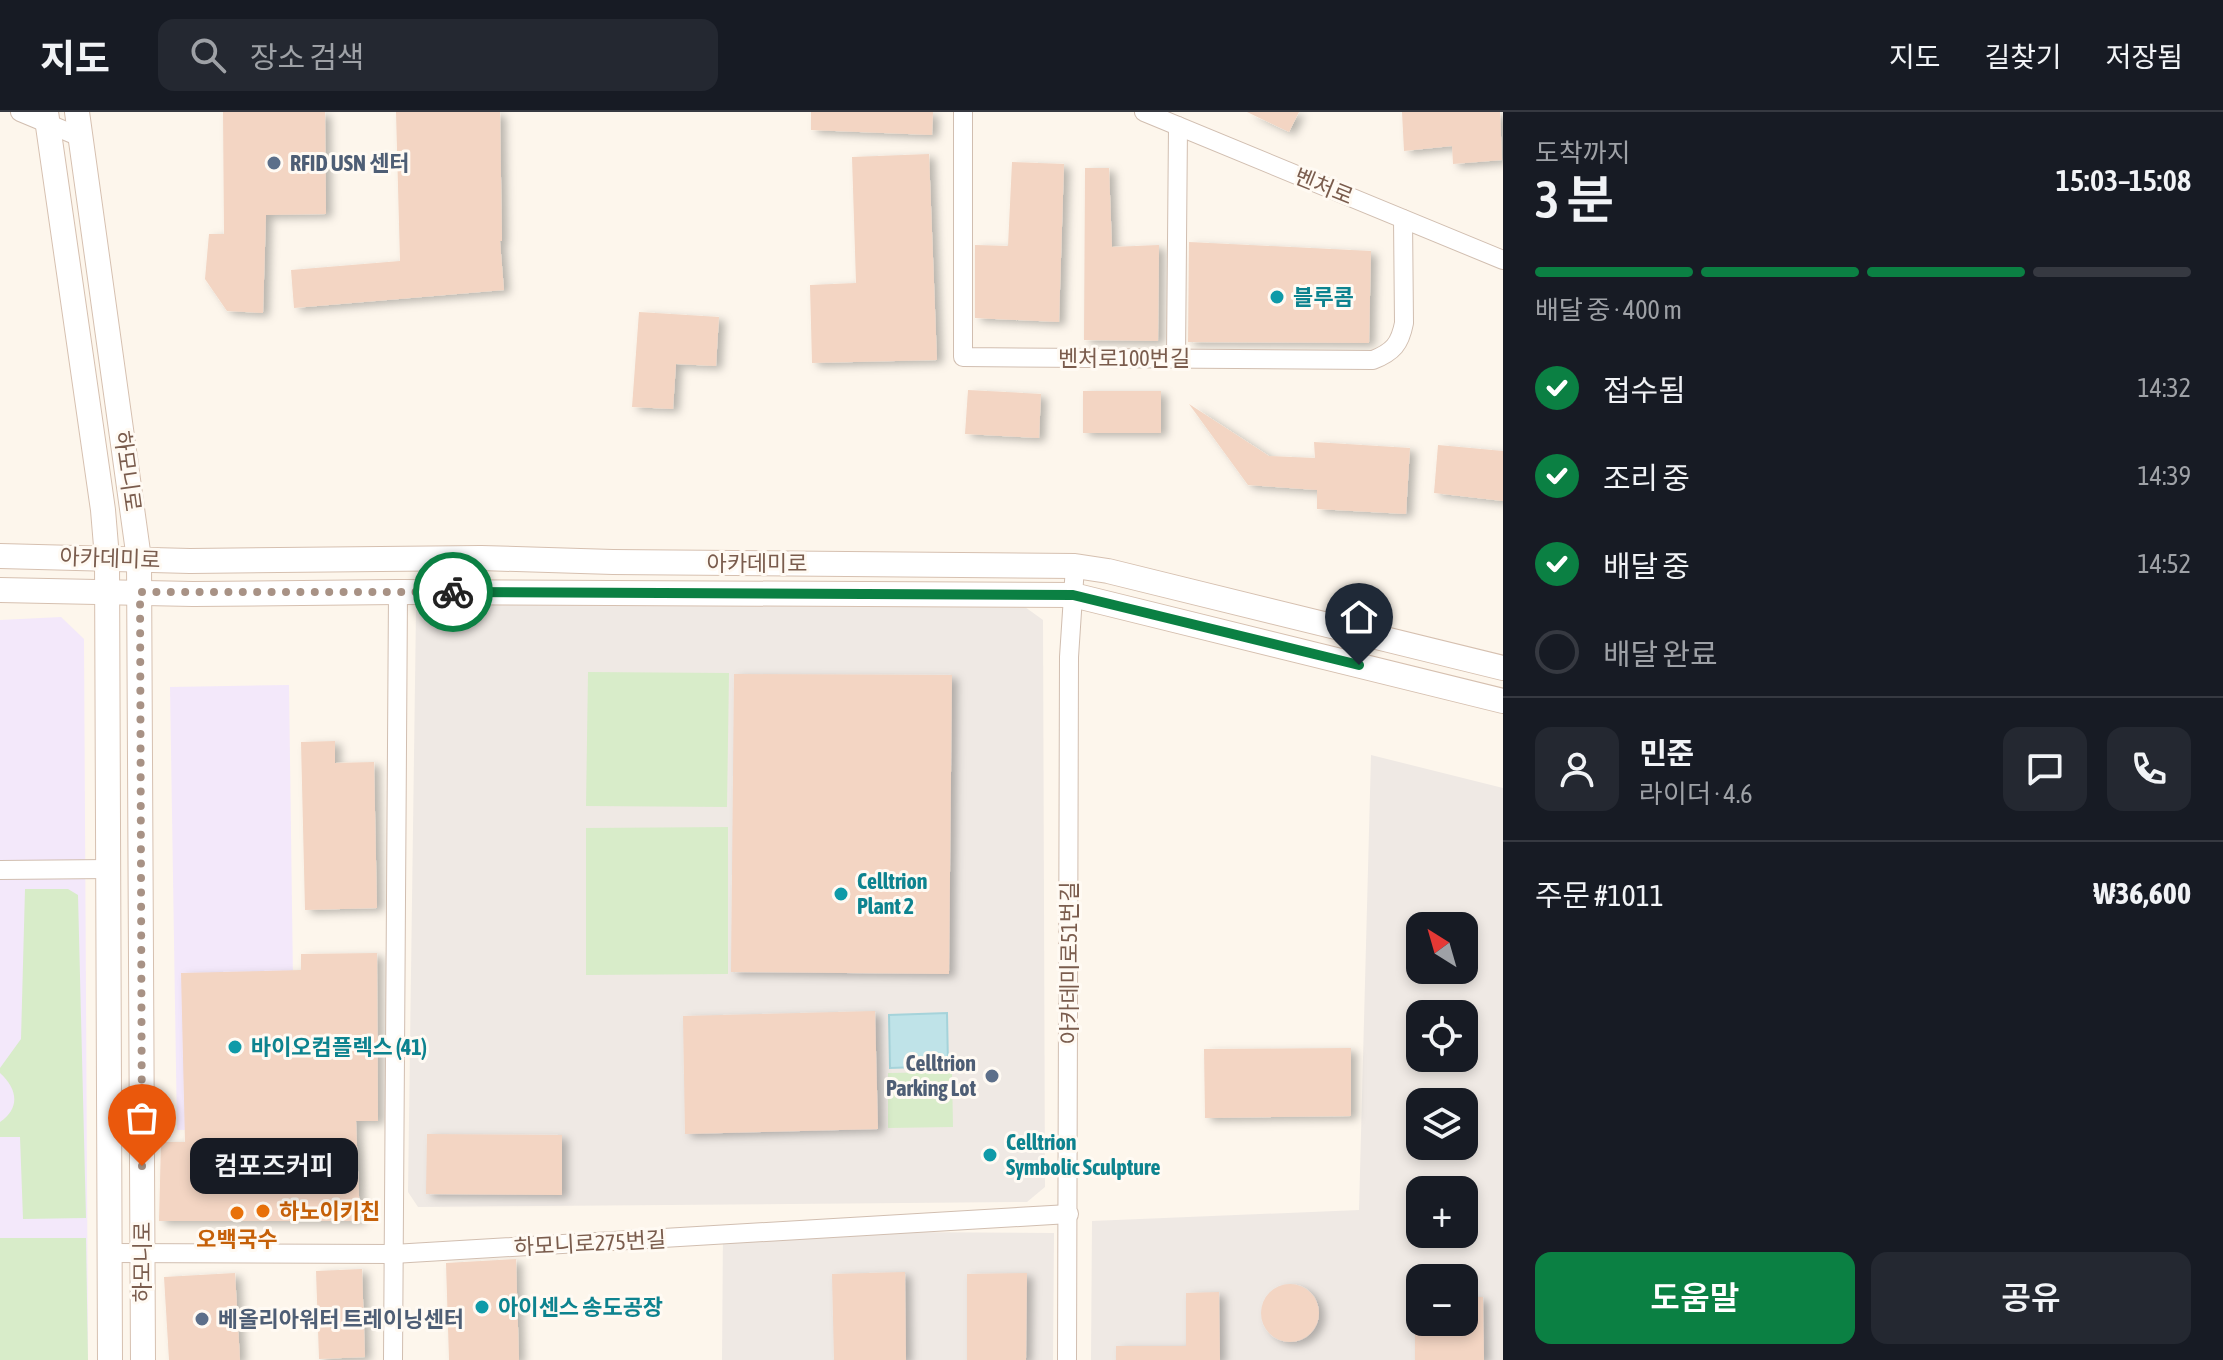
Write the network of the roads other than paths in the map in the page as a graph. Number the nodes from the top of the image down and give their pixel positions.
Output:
1 (20, 112) edge
2 (77, 112) edge
3 (963, 112) edge
4 (1144, 112) edge
5 (47, 118) edge
6 (1178, 126) junction
7 (80, 137) junction
8 (1403, 219) junction
9 (1503, 260) edge
10 (1176, 358) junction
11 (0, 556) edge
12 (107, 558) junction
13 (139, 559) junction
14 (1075, 566) junction
15 (0, 590) edge
16 (109, 591) junction
17 (140, 592) junction
18 (398, 592) junction
19 (1073, 595) junction
20 (1503, 668) edge
21 (1503, 701) edge
22 (109, 869) junction
23 (0, 870) edge
24 (1069, 1214) junction
25 (110, 1253) junction
26 (142, 1254) junction
27 (393, 1254) junction
28 (110, 1360) edge
29 (143, 1360) edge
30 (393, 1360) edge
31 (1067, 1360) edge

1 - 5 street
2 - 7 main road, 하모니로
3 - 10 street, 벤처로100번길
4 - 6 street, 벤처로
5 - 7 street
5 - 12 main road, 하모니로
6 - 8 street, 벤처로
6 - 10 street
7 - 13 main road, 하모니로
8 - 9 street, 벤처로
8 - 10 street, 벤처로100번길
11 - 12 main road, 아카데미로
12 - 13 main road, 아카데미로
12 - 16 main road, 하모니로
13 - 14 main road, 아카데미로
13 - 17 main road, 하모니로
14 - 19 street, 아카데미로51번길
14 - 20 main road, 아카데미로
15 - 16 main road, 아카데미로
16 - 17 main road, 아카데미로
16 - 22 main road, 하모니로
17 - 18 main road, 아카데미로
17 - 26 main road, 하모니로
18 - 19 main road, 아카데미로
18 - 27 street
19 - 21 main road, 아카데미로
19 - 24 street, 아카데미로51번길
22 - 23 street
22 - 25 main road, 하모니로
24 - 27 street, 하모니로275번길
24 - 31 street, 아카데미로51번길
25 - 26 street, 하모니로275번길
25 - 28 main road, 하모니로
26 - 27 street, 하모니로275번길
26 - 29 main road, 하모니로
27 - 30 street

